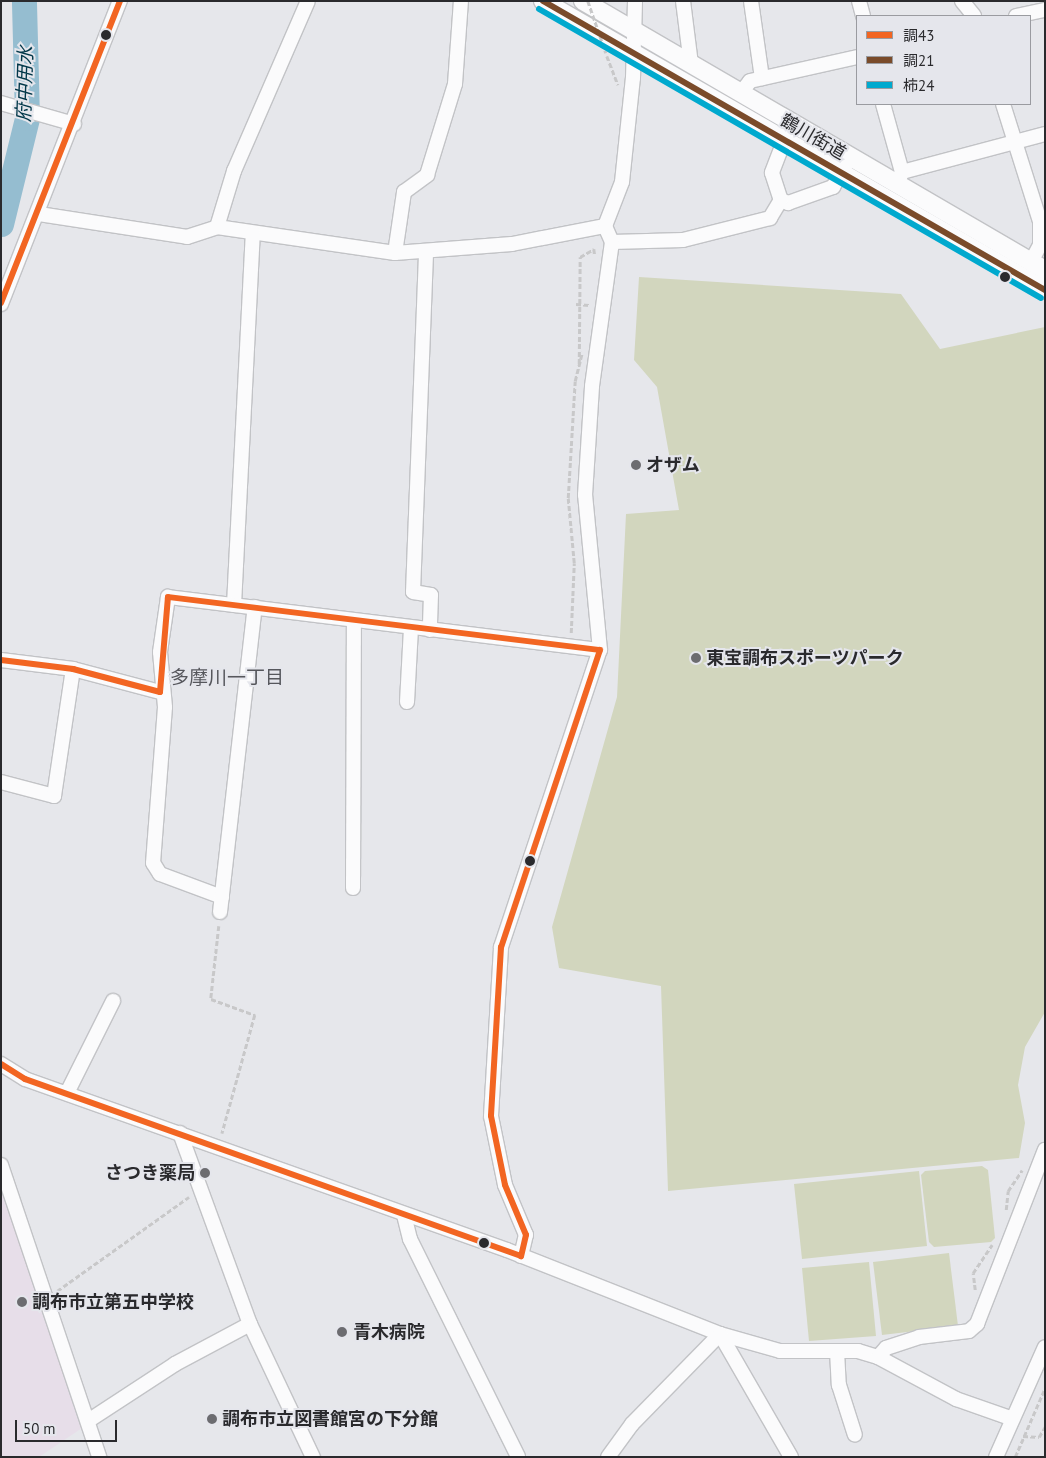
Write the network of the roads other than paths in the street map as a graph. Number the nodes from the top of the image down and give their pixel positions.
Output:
1 (120, 1) edge
2 (308, 1) edge
3 (461, 1) edge
4 (542, 1) edge
5 (583, 1) edge
6 (635, 1) edge
7 (683, 1) edge
8 (751, 1) edge
9 (860, 1) edge
10 (962, 1) edge
11 (1023, 10) edge
12 (1045, 10) edge
13 (862, 15) edge
14 (973, 15) edge
15 (636, 32) junction
16 (635, 55) junction
17 (856, 57) edge
18 (691, 64) junction
19 (762, 78) junction
20 (740, 94) junction
21 (1, 103) edge
22 (884, 105) edge
23 (1003, 105) edge
24 (74, 124) junction
25 (1045, 134) edge
26 (784, 141) junction
27 (1015, 142) junction
28 (846, 166) junction
29 (900, 178) junction
30 (781, 200) junction
31 (39, 214) junction
32 (605, 226) junction
33 (217, 227) junction
34 (253, 233) junction
35 (612, 242) junction
36 (395, 253) junction
37 (426, 254) junction
38 (1038, 266) edge
39 (1045, 290) edge
40 (1, 304) edge
41 (234, 605) junction
42 (255, 607) junction
43 (354, 622) junction
44 (411, 628) junction
45 (430, 630) junction
46 (600, 650) junction
47 (1, 660) edge
48 (73, 668) junction
49 (160, 692) junction
50 (407, 702) dead end
51 (1, 782) edge
52 (352, 888) dead end
53 (222, 896) junction
54 (220, 912) road end
55 (113, 1001) dead end
56 (1, 1064) edge
57 (67, 1093) junction
58 (180, 1133) junction
59 (1045, 1150) edge
60 (1, 1165) edge
61 (404, 1215) junction
62 (521, 1256) junction
63 (250, 1324) junction
64 (720, 1334) junction
65 (1045, 1347) edge
66 (837, 1351) junction
67 (878, 1357) junction
68 (1013, 1419) junction
69 (88, 1421) junction
70 (856, 1435) dead end
71 (99, 1457) edge
72 (313, 1457) edge
73 (518, 1457) edge
74 (608, 1457) edge
75 (791, 1457) edge
76 (996, 1457) edge

1 - 24 street
2 - 33 street
3 - 36 street
4 - 16 main road, 鶴川街道
5 - 15 main road, 鶴川街道
6 - 15 street
7 - 18 street
8 - 19 street
9 - 13 street
10 - 14 street
11 - 12 street
15 - 16 street
15 - 18 main road, 鶴川街道
16 - 26 main road, 鶴川街道
16 - 32 street
17 - 19 street
18 - 20 main road, 鶴川街道
19 - 20 street
20 - 28 main road, 鶴川街道
21 - 24 street
22 - 29 street
23 - 27 street
24 - 31 street
25 - 27 street
26 - 28 main road, 鶴川街道
26 - 30 street
27 - 29 street
27 - 38 street
28 - 29 main road, 鶴川街道
28 - 30 street
28 - 39 main road, 鶴川街道
29 - 38 main road, 鶴川街道
30 - 35 street
31 - 33 street
31 - 40 street
32 - 35 street
32 - 37 street
33 - 34 street
34 - 36 street
34 - 41 street
35 - 46 street
36 - 37 street
37 - 45 street
41 - 42 street
41 - 49 street
42 - 43 street
42 - 53 street
43 - 44 street
43 - 52 street
44 - 45 street
44 - 50 street
45 - 46 street
46 - 62 street
47 - 48 street
48 - 49 street
48 - 51 street
49 - 53 street
53 - 54 street
55 - 57 street
56 - 57 street
57 - 58 street
58 - 61 street
58 - 63 street
59 - 67 street
60 - 69 street
61 - 62 street
61 - 73 street
62 - 64 street
63 - 69 street
63 - 72 street
64 - 66 street
64 - 74 street
64 - 75 street
65 - 68 street
66 - 67 street
66 - 70 street
67 - 68 street
68 - 76 street
69 - 71 street

